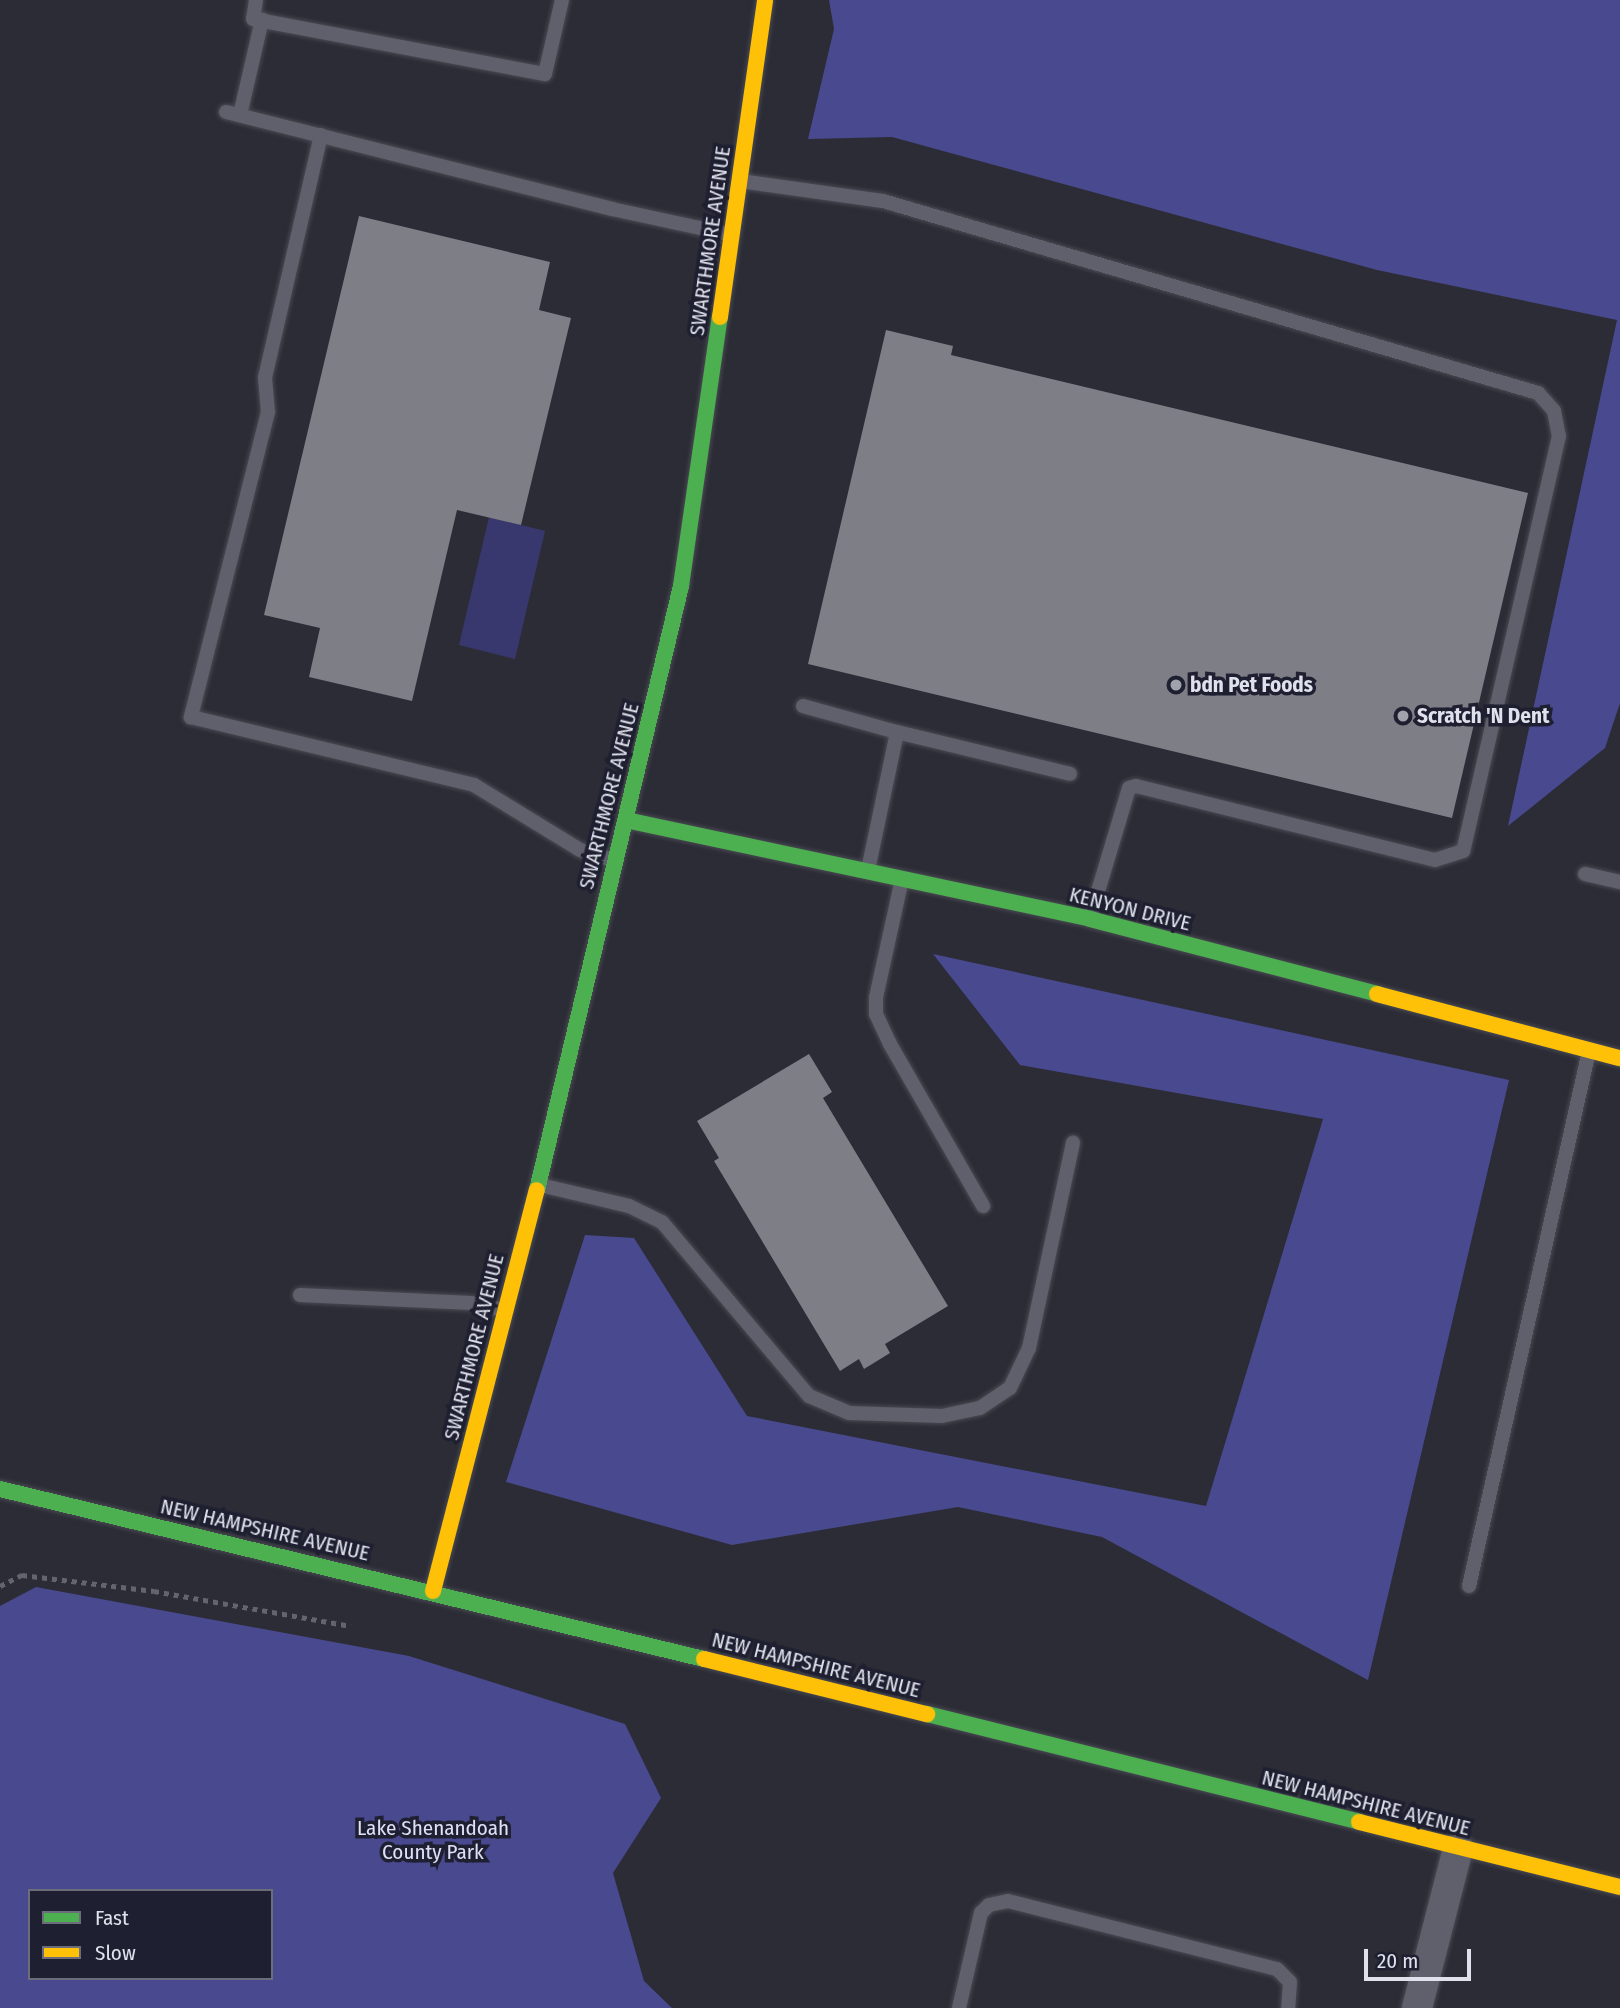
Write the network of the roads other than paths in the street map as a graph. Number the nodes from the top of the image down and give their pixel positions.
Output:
1 (256, 0) edge
2 (562, 0) edge
3 (765, 0) edge
4 (262, 20) junction
5 (321, 135) junction
6 (739, 181) junction
7 (733, 235) junction
8 (803, 706) dead end
9 (897, 732) junction
10 (1070, 774) dead end
11 (626, 820) junction
12 (615, 860) junction
13 (868, 871) junction
14 (1585, 874) dead end
15 (902, 878) junction
16 (1620, 882) edge
17 (1090, 919) junction
18 (1589, 1050) junction
19 (1620, 1058) edge
20 (1073, 1143) dead end
21 (538, 1185) junction
22 (983, 1206) dead end
23 (300, 1295) dead end
24 (504, 1311) junction
25 (0, 1489) edge
26 (1469, 1586) dead end
27 (433, 1591) junction
28 (1458, 1847) junction
29 (1620, 1887) edge
30 (959, 2008) edge
31 (1288, 2008) edge
32 (1416, 2008) edge

1 - 4 lane
2 - 4 lane
3 - 6 street, SWARTHMORE AVENUE
4 - 5 lane
5 - 7 lane
5 - 12 lane
6 - 7 street, SWARTHMORE AVENUE
6 - 17 lane
7 - 11 street, SWARTHMORE AVENUE
8 - 9 lane
9 - 10 lane
9 - 13 lane
11 - 12 street, SWARTHMORE AVENUE
11 - 13 street, KENYON DRIVE
12 - 21 street, SWARTHMORE AVENUE
13 - 15 street, KENYON DRIVE
14 - 16 lane
15 - 17 street, KENYON DRIVE
15 - 22 lane
17 - 18 street, KENYON DRIVE
18 - 19 street, KENYON DRIVE
18 - 26 lane
20 - 21 lane
21 - 24 street, SWARTHMORE AVENUE
23 - 24 lane
24 - 27 street, SWARTHMORE AVENUE
25 - 27 street, NEW HAMPSHIRE AVENUE
27 - 28 street, NEW HAMPSHIRE AVENUE
28 - 29 street, NEW HAMPSHIRE AVENUE
28 - 32 street
30 - 31 lane

